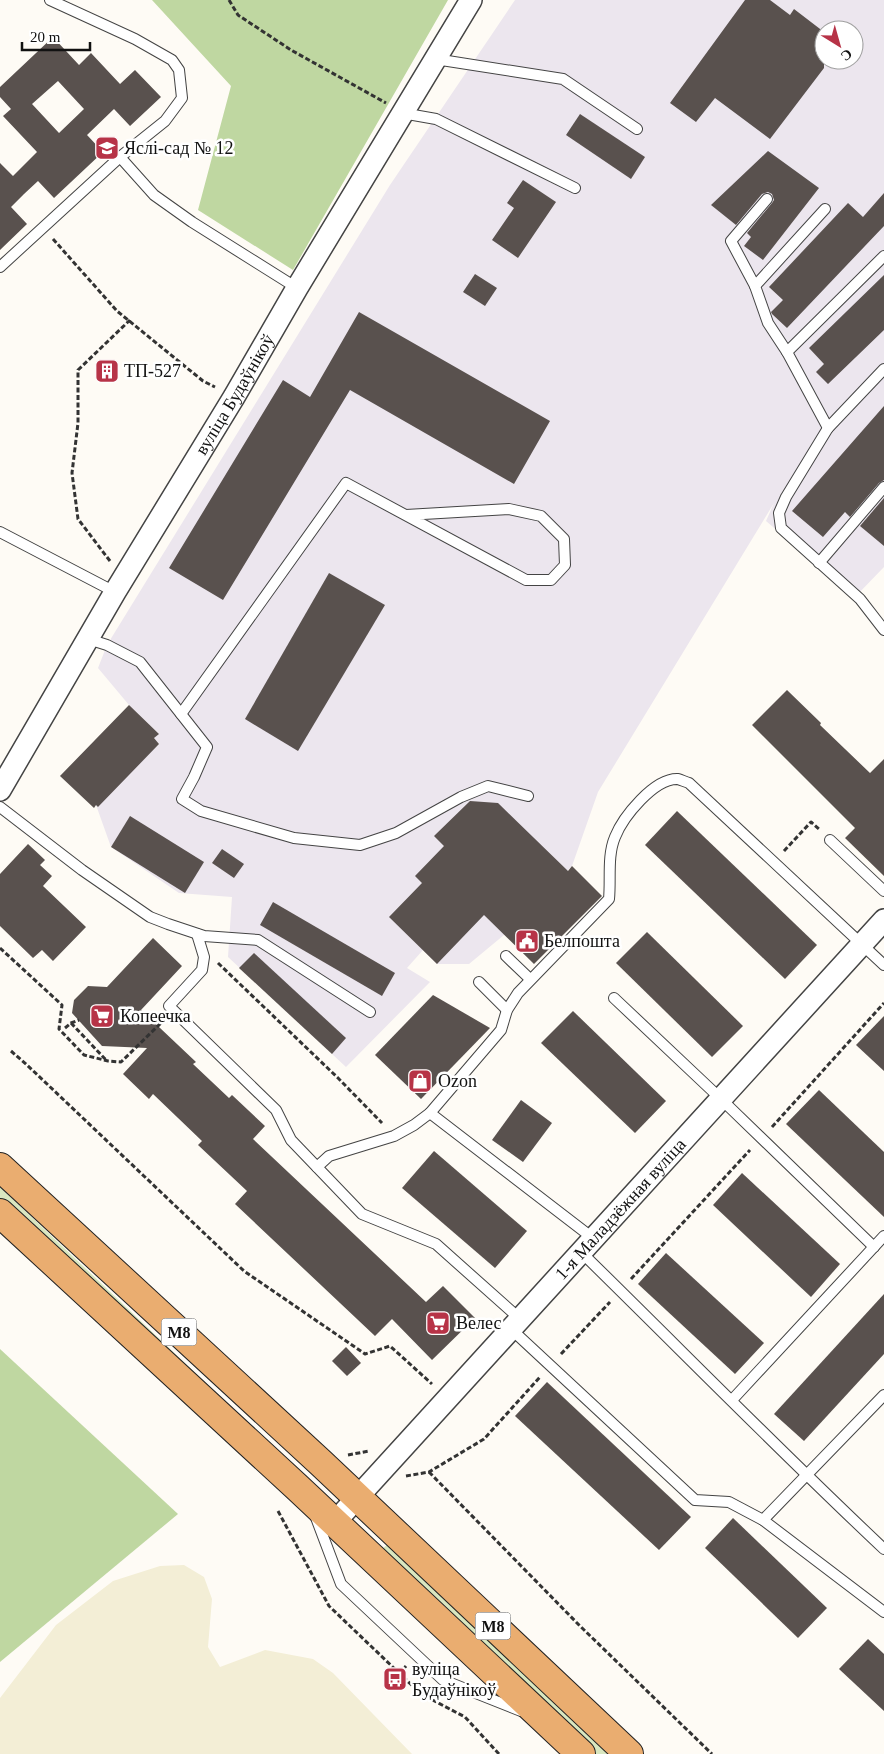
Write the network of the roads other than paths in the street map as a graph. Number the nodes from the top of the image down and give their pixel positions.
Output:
1 (50, 0) edge
2 (471, 0) edge
3 (436, 59) junction
4 (402, 113) junction
5 (637, 129) dead end
6 (120, 157) junction
7 (575, 188) dead end
8 (767, 199) dead end
9 (825, 209) dead end
10 (884, 256) edge
11 (0, 268) edge
12 (755, 286) junction
13 (297, 288) junction
14 (786, 352) junction
15 (884, 369) edge
16 (828, 428) junction
17 (884, 487) edge
18 (406, 516) junction
19 (0, 532) edge
20 (819, 563) junction
21 (111, 590) junction
22 (884, 630) edge
23 (88, 639) junction
24 (181, 714) junction
25 (0, 790) edge
26 (528, 796) dead end
27 (0, 807) edge
28 (830, 840) road end
29 (884, 891) edge
30 (884, 920) edge
31 (197, 934) junction
32 (862, 944) junction
33 (506, 956) dead end
34 (884, 965) edge
35 (530, 980) junction
36 (479, 982) dead end
37 (614, 998) dead end
38 (507, 1010) junction
39 (370, 1012) dead end
40 (721, 1099) junction
41 (430, 1113) junction
42 (0, 1167) edge
43 (317, 1167) junction
44 (0, 1213) edge
45 (884, 1236) edge
46 (587, 1245) junction
47 (874, 1247) junction
48 (515, 1324) junction
49 (884, 1395) edge
50 (732, 1400) junction
51 (806, 1476) junction
52 (357, 1497) junction
53 (309, 1498) junction
54 (763, 1520) junction
55 (334, 1523) junction
56 (884, 1549) edge
57 (884, 1612) edge
58 (544, 1720) junction
59 (580, 1754) edge
60 (629, 1754) edge

1 - 6 lane
2 - 3 street, вуліца Будаўнікоў
3 - 4 street, вуліца Будаўнікоў
3 - 5 lane
4 - 7 lane
4 - 13 street, вуліца Будаўнікоў
6 - 11 lane
6 - 13 lane
8 - 12 lane
9 - 12 lane
10 - 14 lane
12 - 14 lane
13 - 21 street, вуліца Будаўнікоў
14 - 16 lane
15 - 16 lane
16 - 20 lane
17 - 20 lane
18 - 18 lane
18 - 24 lane
19 - 21 lane
20 - 22 lane
21 - 23 street, вуліца Будаўнікоў
23 - 24 lane
23 - 25 street, вуліца Будаўнікоў
24 - 26 lane
27 - 31 lane
28 - 29 lane
30 - 32 street, 1-я Маладзёжная вуліца
31 - 39 lane
31 - 43 lane
32 - 34 lane
32 - 35 lane
32 - 40 street, 1-я Маладзёжная вуліца
33 - 35 lane
35 - 38 lane
36 - 38 lane
37 - 40 lane
38 - 41 lane
40 - 46 street, 1-я Маладзёжная вуліца
40 - 47 lane
41 - 43 lane
41 - 46 lane
42 - 52 highway, М8
43 - 48 lane
44 - 53 highway, М8
45 - 47 lane
46 - 48 street, 1-я Маладзёжная вуліца
46 - 50 lane
47 - 50 lane
48 - 52 street, 1-я Маладзёжная вуліца
48 - 54 lane
49 - 51 lane
50 - 51 lane
51 - 54 lane
51 - 56 lane
52 - 55 street, 1-я Маладзёжная вуліца
52 - 60 highway, М8
53 - 55 highway, М8
53 - 58 lane
54 - 57 lane
55 - 58 highway, М8
58 - 59 highway, М8

